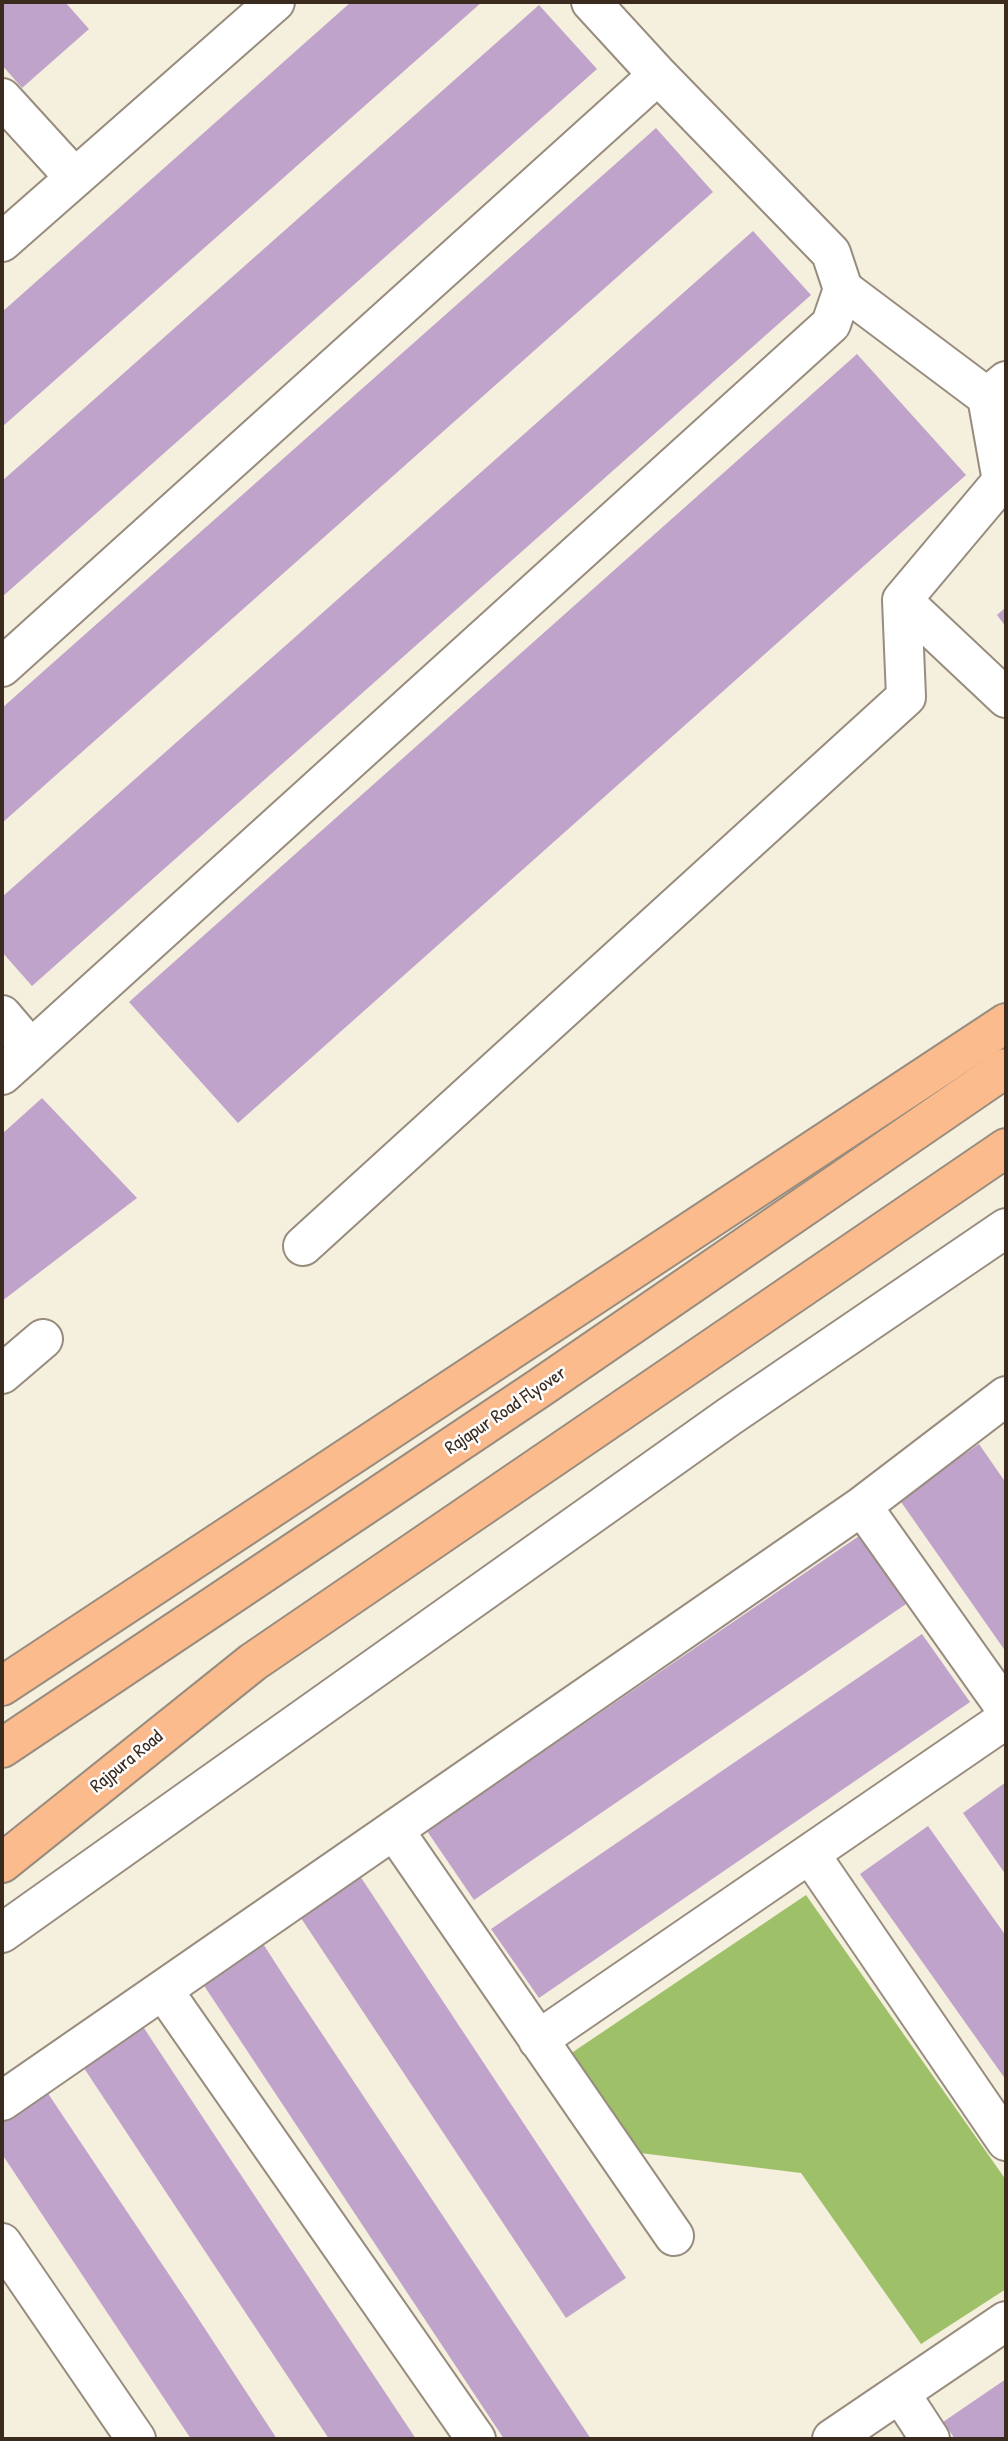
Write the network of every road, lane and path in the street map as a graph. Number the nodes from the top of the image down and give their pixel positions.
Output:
1 (275, 2) edge
2 (591, 2) edge
3 (658, 75) junction
4 (2, 98) edge
5 (75, 178) junction
6 (2, 242) edge
7 (842, 289) junction
8 (997, 389) edge
9 (902, 600) junction
10 (2, 667) edge
11 (1006, 698) edge
12 (2, 1015) edge
13 (1006, 1023) edge
14 (31, 1049) junction
15 (1006, 1068) edge
16 (2, 1075) edge
17 (1006, 1148) edge
18 (1006, 1228) edge
19 (303, 1246) dead end
20 (43, 1339) dead end
21 (2, 1374) edge
22 (1006, 1396) edge
23 (862, 1506) junction
24 (2, 1686) edge
25 (1006, 1709) edge
26 (1006, 1719) edge
27 (2, 1748) edge
28 (394, 1830) junction
29 (810, 1854) junction
30 (2, 1863) edge
31 (2, 1933) edge
32 (163, 1990) junction
33 (538, 2040) junction
34 (2, 2101) edge
35 (1006, 2141) edge
36 (674, 2236) dead end
37 (2, 2243) edge
38 (1006, 2321) edge
39 (900, 2393) junction
40 (136, 2439) edge
41 (476, 2439) edge
42 (832, 2439) edge
43 (930, 2439) edge

1 - 5 street
2 - 3 street
3 - 7 street
3 - 10 street
4 - 5 street
5 - 6 street
7 - 8 street
7 - 14 street
8 - 9 street
9 - 11 street
9 - 19 street
12 - 14 street
13 - 24 main road
14 - 16 street
15 - 27 main road, Rajapur Road Flyover
17 - 30 main road, Rajpura Road
18 - 31 street
20 - 21 street
22 - 23 street
23 - 25 street
23 - 28 street
26 - 29 street
28 - 32 street
28 - 33 street
29 - 33 street
29 - 35 street
32 - 34 street
32 - 41 street
33 - 36 street
37 - 40 street
38 - 39 street
39 - 42 street
39 - 43 street

